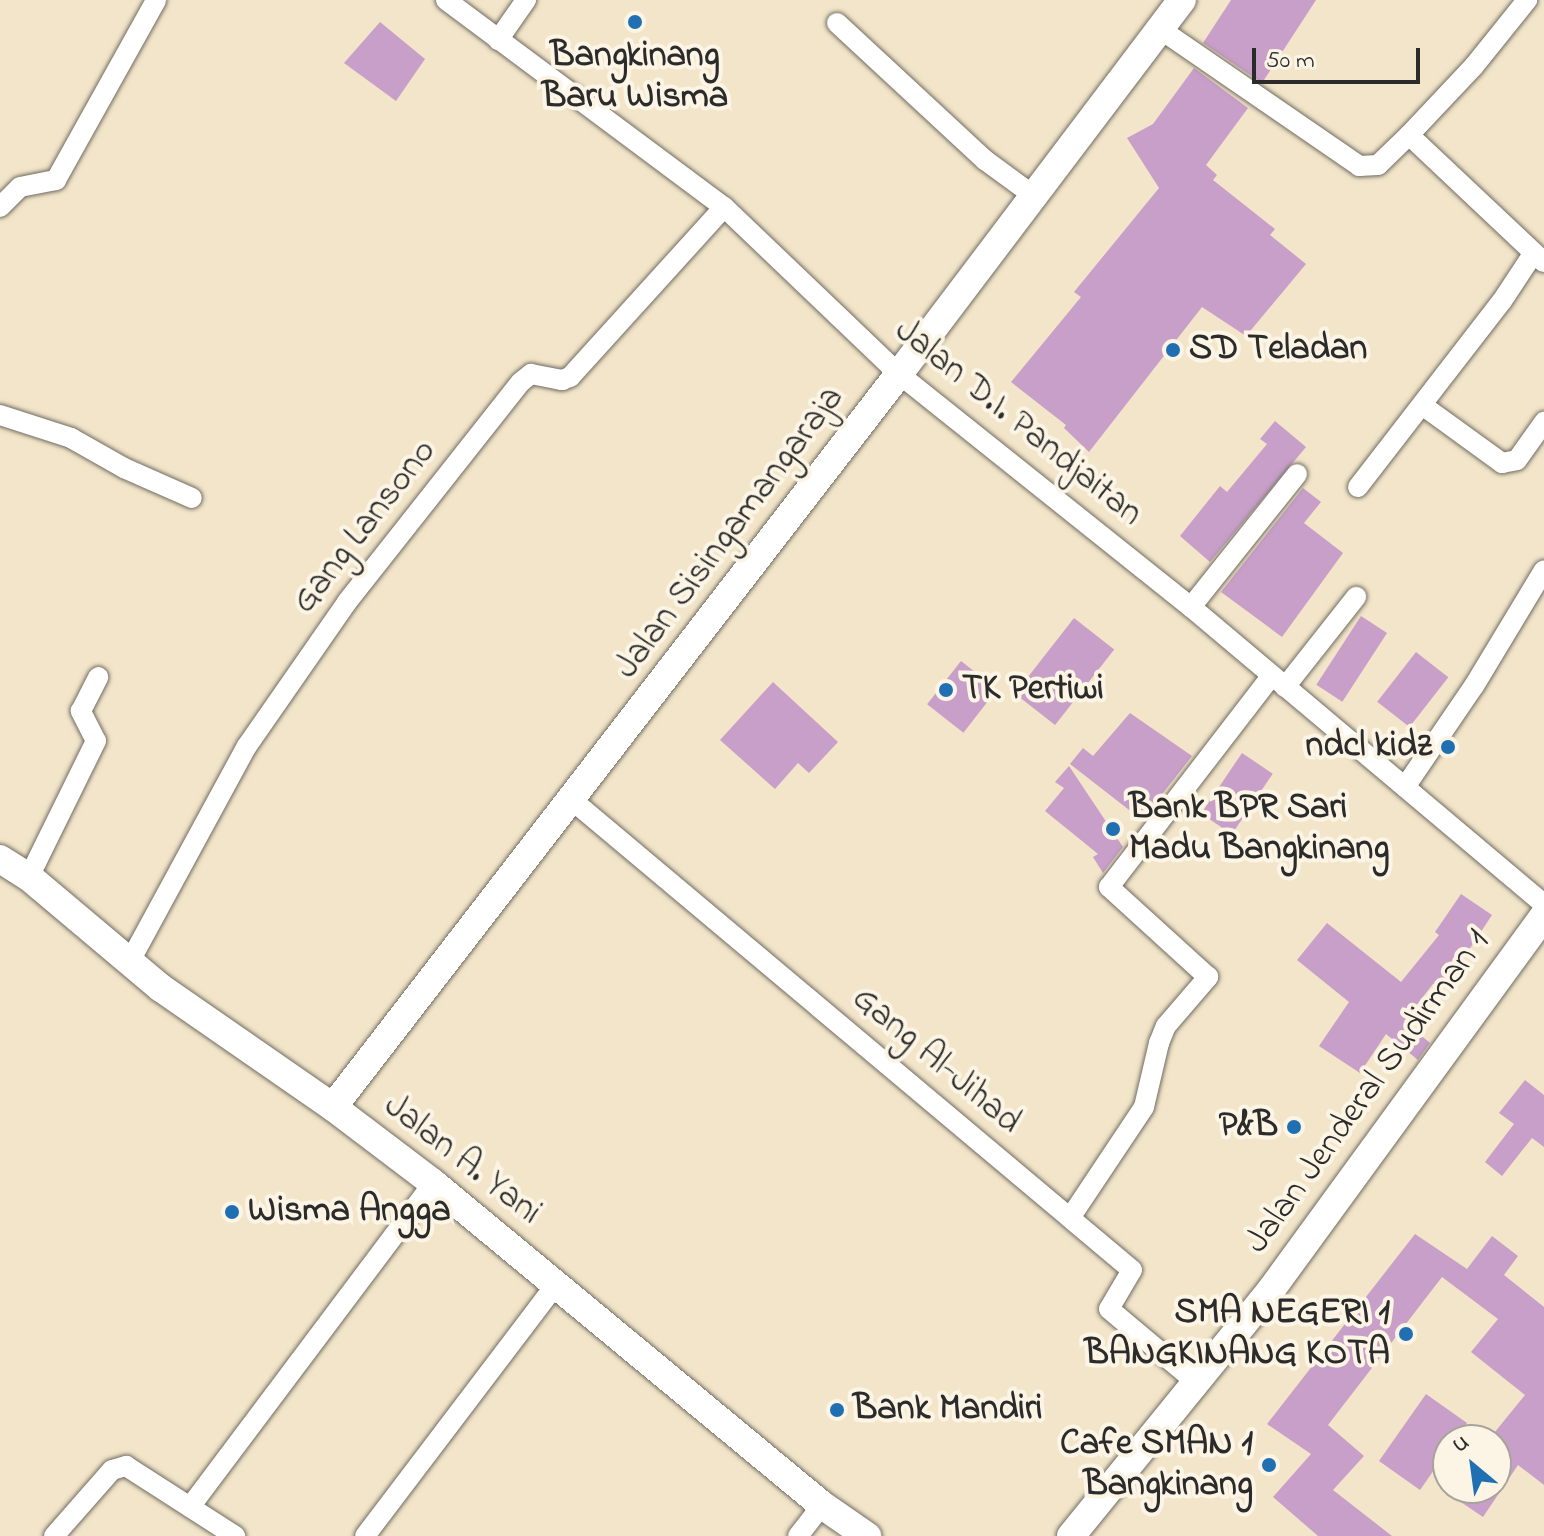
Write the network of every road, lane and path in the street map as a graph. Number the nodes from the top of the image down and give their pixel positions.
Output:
1 (156, 0) edge
2 (446, 0) edge
3 (526, 0) edge
4 (1182, 0) edge
5 (1527, 0) edge
6 (837, 23) dead end
7 (1160, 29) junction
8 (498, 40) junction
9 (1409, 135) junction
10 (1034, 196) junction
11 (0, 207) edge
12 (724, 207) junction
13 (1539, 258) edge
14 (899, 374) junction
15 (1422, 405) junction
16 (0, 415) edge
17 (1544, 422) edge
18 (1297, 474) dead end
19 (1358, 487) dead end
20 (192, 498) dead end
21 (1544, 570) edge
22 (1356, 597) dead end
23 (1191, 607) junction
24 (98, 677) dead end
25 (1278, 681) junction
26 (1405, 787) junction
27 (572, 800) junction
28 (0, 859) edge
29 (29, 877) junction
30 (1544, 904) edge
31 (1544, 915) edge
32 (129, 963) junction
33 (333, 1107) junction
34 (433, 1183) junction
35 (1070, 1218) junction
36 (556, 1284) junction
37 (1196, 1382) junction
38 (822, 1505) junction
39 (190, 1507) junction
40 (54, 1536) edge
41 (235, 1536) edge
42 (365, 1536) edge
43 (798, 1536) edge
44 (867, 1536) edge
45 (1071, 1536) edge

1 - 11 street
2 - 8 street, Jalan D.I. Pandjaitan
3 - 8 street
4 - 7 street, Jalan Sisingamangaraja
5 - 9 street
6 - 10 street
7 - 9 street
7 - 10 street, Jalan Sisingamangaraja
8 - 12 street, Jalan D.I. Pandjaitan
9 - 13 street
10 - 14 street, Jalan Sisingamangaraja
12 - 14 street, Jalan D.I. Pandjaitan
12 - 32 street, Gang Lansono
13 - 15 street
14 - 23 street, Jalan D.I. Pandjaitan
14 - 27 street, Jalan Sisingamangaraja
15 - 17 street
15 - 19 street
16 - 20 street
18 - 23 street
21 - 26 street
22 - 25 street
23 - 25 street, Jalan D.I. Pandjaitan
24 - 29 street
25 - 26 street, Jalan D.I. Pandjaitan
25 - 35 street
26 - 30 street, Jalan D.I. Pandjaitan
27 - 33 street, Jalan Sisingamangaraja
27 - 35 street, Gang Al-Jihad
28 - 29 street, Jalan A. Yani
29 - 32 street, Jalan A. Yani
31 - 37 street, Jalan Jenderal Sudirman 1
32 - 33 street, Jalan A. Yani
33 - 34 street, Jalan A. Yani
34 - 36 street, Jalan A. Yani
34 - 39 street
35 - 37 street, Gang Al-Jihad
36 - 38 street, Jalan A. Yani
36 - 42 street
37 - 45 street, Jalan Jenderal Sudirman 1
38 - 43 street
38 - 44 street, Jalan A. Yani
39 - 40 street
39 - 41 street

